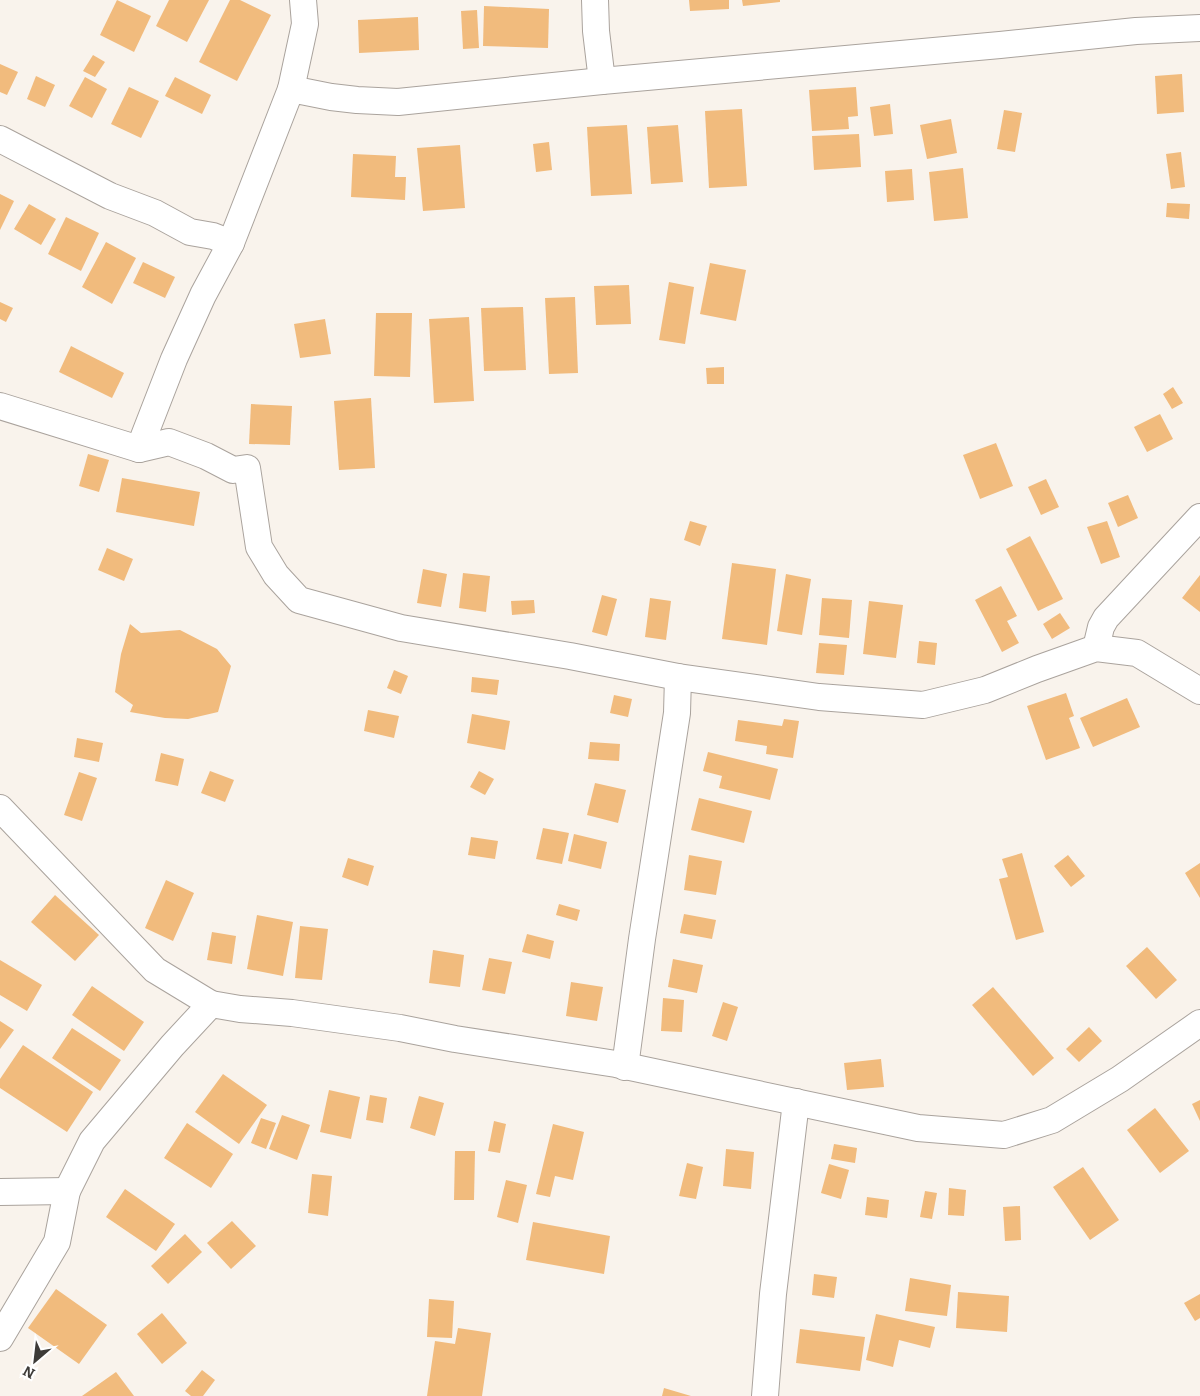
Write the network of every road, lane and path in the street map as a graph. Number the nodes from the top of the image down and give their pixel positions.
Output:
1 (303, 0) edge
2 (595, 0) edge
3 (1200, 28) edge
4 (602, 81) junction
5 (291, 88) junction
6 (0, 139) edge
7 (231, 243) junction
8 (0, 406) edge
9 (139, 450) junction
10 (1200, 517) edge
11 (1096, 648) junction
12 (678, 677) junction
13 (1200, 691) edge
14 (0, 808) edge
15 (212, 1004) junction
16 (1200, 1022) edge
17 (625, 1066) junction
18 (796, 1102) junction
19 (68, 1191) junction
20 (0, 1192) edge
21 (0, 1338) edge
22 (765, 1396) edge

1 - 5 street
2 - 4 street
3 - 4 street
4 - 5 street
5 - 7 street
6 - 7 street
7 - 9 street
8 - 9 street
9 - 12 street
10 - 11 street
11 - 12 street
11 - 13 street
12 - 17 street
14 - 15 street
15 - 17 street
15 - 19 street
16 - 18 street
17 - 18 street
18 - 22 street
19 - 20 street
19 - 21 street

